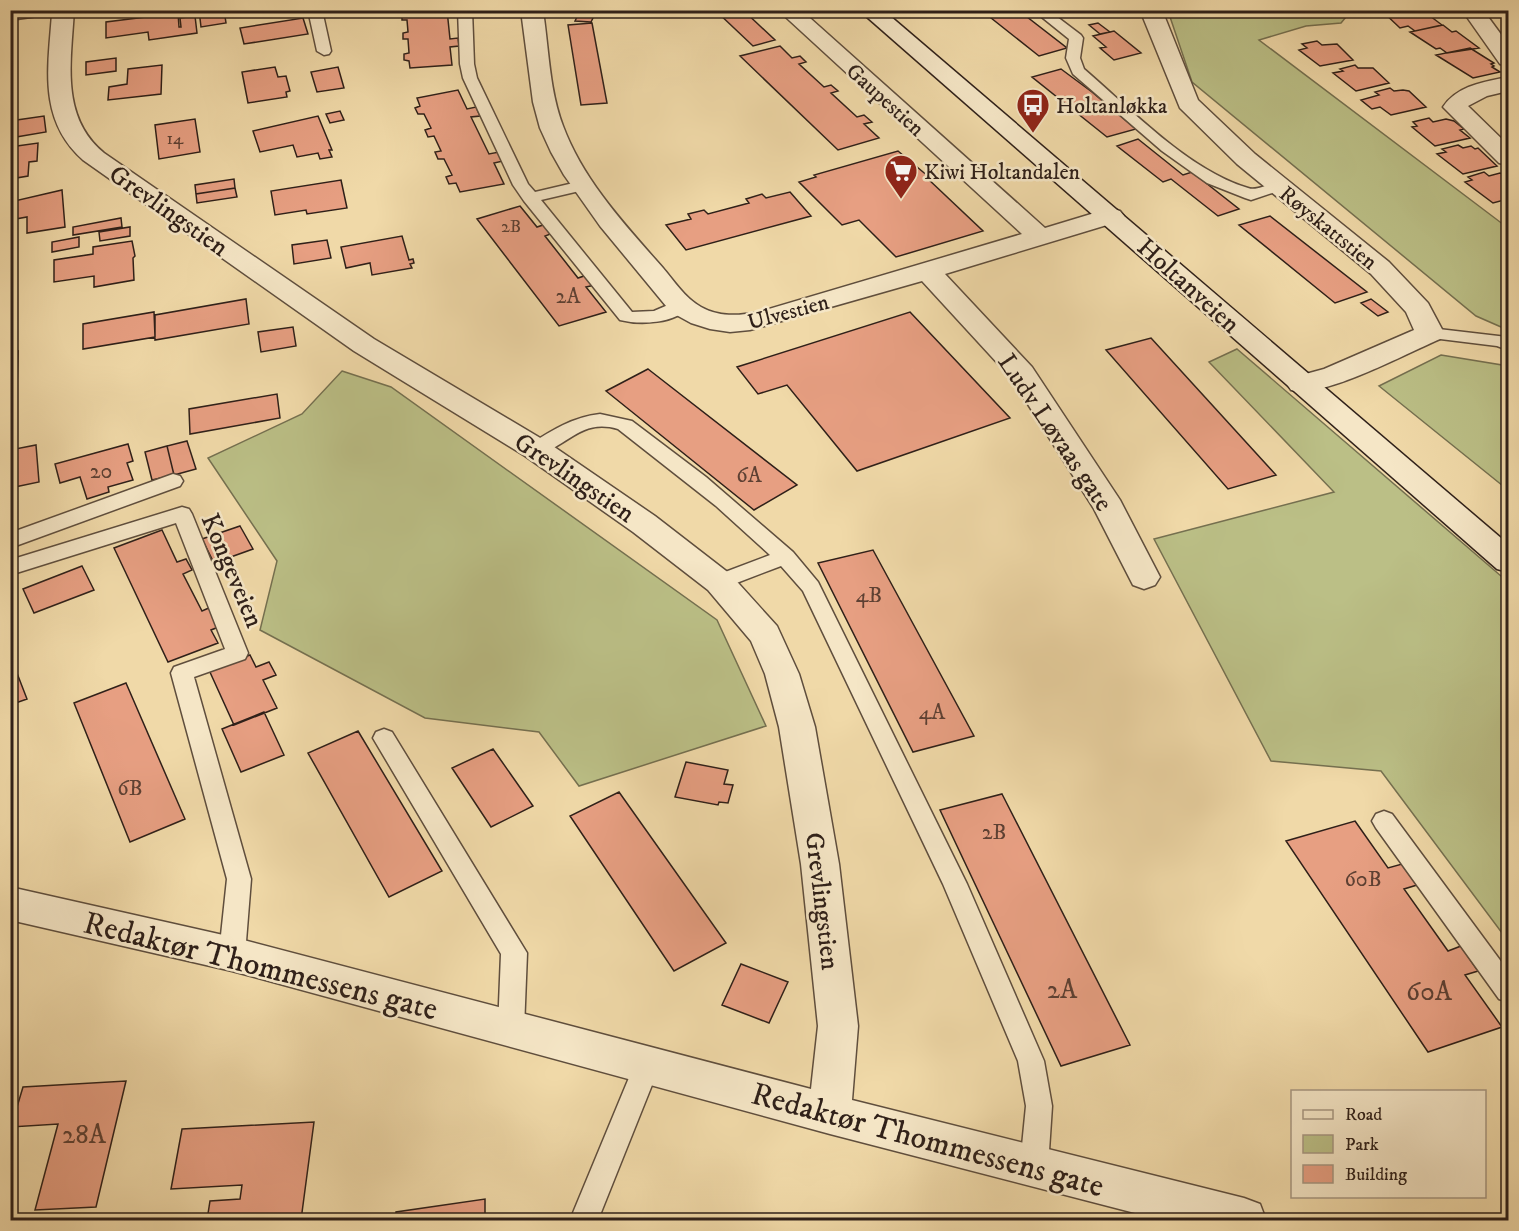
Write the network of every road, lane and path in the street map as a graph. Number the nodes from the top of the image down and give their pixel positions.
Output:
1 (44, 10) edge
2 (63, 10) edge
3 (315, 10) edge
4 (465, 10) edge
5 (788, 10) edge
6 (869, 10) edge
7 (1039, 10) edge
8 (1151, 10) edge
9 (1472, 10) edge
10 (10, 14) edge
11 (533, 18) dead end
12 (324, 51) dead end
13 (1509, 59) edge
14 (1509, 84) edge
15 (1509, 158) edge
16 (582, 186) junction
17 (1278, 186) junction
18 (530, 198) junction
19 (1111, 216) junction
20 (1039, 236) junction
21 (928, 271) junction
22 (681, 306) junction
23 (1430, 333) junction
24 (1509, 345) edge
25 (1301, 384) junction
26 (536, 449) junction
27 (173, 481) dead end
28 (10, 541) edge
29 (786, 556) junction
30 (1509, 561) edge
31 (10, 568) edge
32 (1144, 577) dead end
33 (719, 582) junction
34 (384, 738) dead end
35 (1384, 820) dead end
36 (10, 903) edge
37 (232, 954) junction
38 (1509, 990) edge
39 (511, 1029) junction
40 (647, 1065) junction
41 (830, 1114) junction
42 (1034, 1166) junction
43 (584, 1221) edge
44 (1244, 1221) edge

1 - 10 street
2 - 26 street, Grevlingstien
3 - 12 lane
4 - 18 lane
5 - 20 street, Gaupestien
6 - 19 street, Holtanveien
7 - 17 lane
8 - 17 street, Røyskattstien
9 - 13 street
11 - 16 street, Ulvestien
14 - 15 street
16 - 18 lane
16 - 22 street, Ulvestien
17 - 23 street, Røyskattstien
18 - 22 lane
19 - 20 street, Ulvestien
19 - 25 street, Holtanveien
20 - 21 street, Ulvestien
21 - 22 street, Ulvestien
21 - 32 street, Ludv Løvaas gate
23 - 24 lane
23 - 25 street
25 - 30 street, Holtanveien
26 - 29 lane
26 - 33 street, Grevlingstien
27 - 28 lane
29 - 33 lane
29 - 42 lane
31 - 37 lane, Kongeveien
33 - 41 street, Grevlingstien
34 - 39 lane
35 - 38 lane
36 - 37 street, Redaktør Thommessens gate
37 - 39 street, Redaktør Thommessens gate
39 - 40 street, Redaktør Thommessens gate
40 - 41 street, Redaktør Thommessens gate
40 - 43 lane
41 - 42 street, Redaktør Thommessens gate
42 - 44 street, Redaktør Thommessens gate

